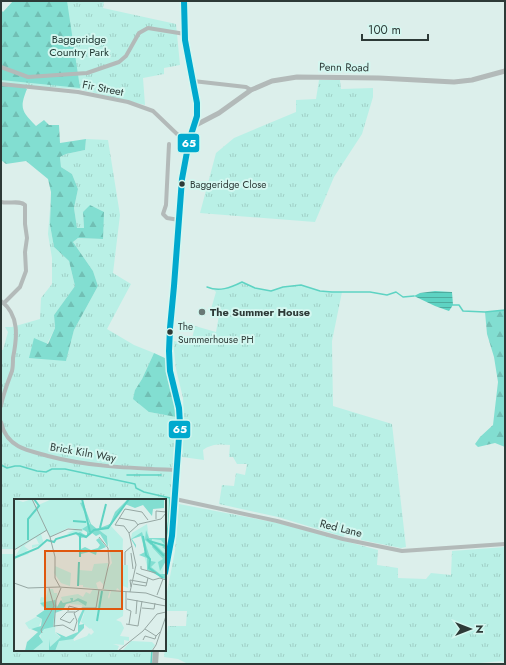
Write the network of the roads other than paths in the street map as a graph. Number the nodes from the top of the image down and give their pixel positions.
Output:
1 (184, 1) edge
2 (185, 34) junction
3 (1, 67) edge
4 (505, 71) edge
5 (193, 81) junction
6 (1, 84) edge
7 (251, 90) junction
8 (194, 126) junction
9 (189, 141) junction
10 (169, 144) dead end
11 (1, 202) edge
12 (179, 220) junction
13 (3, 302) edge
14 (1, 406) edge
15 (1, 422) edge
16 (176, 470) junction
17 (175, 499) junction
18 (505, 544) edge
19 (166, 569) edge
20 (156, 651) edge
21 (155, 664) edge

1 - 2 main road
2 - 3 street
2 - 5 main road
4 - 7 street, Penn Road
5 - 7 street
5 - 8 main road
6 - 9 street, Fir Street
7 - 8 street, Penn Road
8 - 9 main road
9 - 12 main road
10 - 12 street
11 - 13 street
12 - 16 main road
13 - 14 street
15 - 16 street, Brick Kiln Way
16 - 17 main road
17 - 18 street, Red Lane
17 - 19 main road
20 - 21 main road

